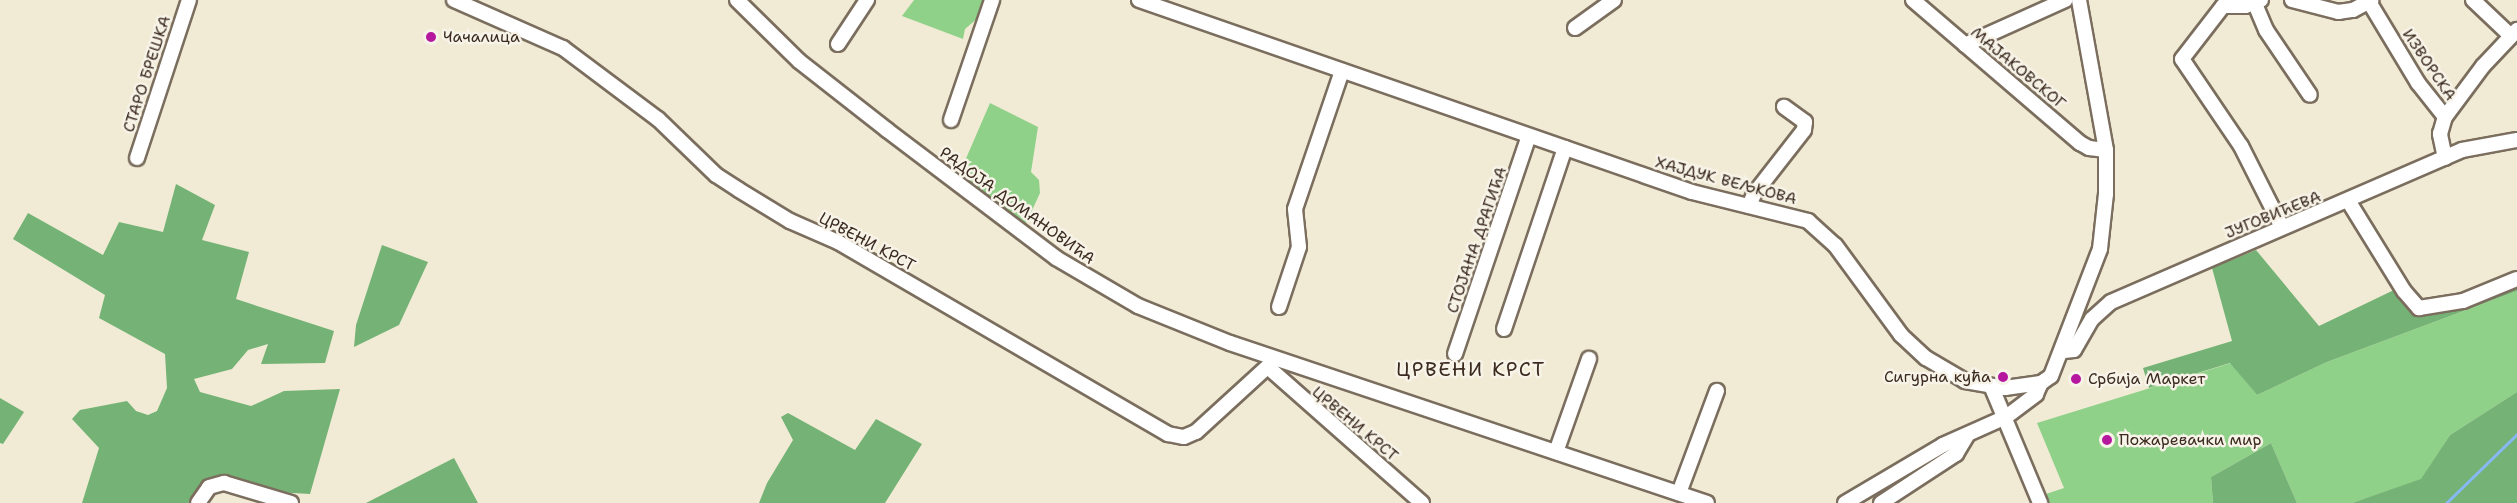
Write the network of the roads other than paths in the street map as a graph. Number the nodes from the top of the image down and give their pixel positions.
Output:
1 (189, 0) edge
2 (454, 0) edge
3 (737, 0) edge
4 (867, 0) edge
5 (992, 0) edge
6 (1139, 0) edge
7 (1614, 0) edge
8 (1913, 0) edge
9 (2065, 0) edge
10 (2079, 0) edge
11 (2292, 0) edge
12 (2473, 0) edge
13 (2370, 1) edge
14 (2258, 2) edge
15 (1575, 28) dead end
16 (2514, 33) edge
17 (838, 44) dead end
18 (1965, 45) junction
19 (1342, 71) junction
20 (2310, 94) dead end
21 (1784, 107) dead end
22 (2445, 117) junction
23 (951, 120) dead end
24 (1529, 136) junction
25 (2517, 140) edge
26 (1565, 148) junction
27 (2106, 150) junction
28 (137, 158) dead end
29 (2445, 159) junction
30 (2349, 202) junction
31 (1749, 206) junction
32 (2282, 227) junction
33 (2517, 279) edge
34 (1279, 307) dead end
35 (1504, 329) dead end
36 (2064, 351) junction
37 (1455, 354) dead end
38 (1589, 359) dead end
39 (1272, 364) junction
40 (2041, 383) junction
41 (1992, 388) junction
42 (1717, 391) dead end
43 (2006, 417) junction
44 (1967, 436) junction
45 (1556, 453) junction
46 (1679, 493) junction
47 (1851, 502) edge
48 (198, 503) edge
49 (291, 503) edge
50 (1422, 503) edge
51 (1707, 503) edge
52 (1881, 503) edge
53 (2040, 503) edge

1 - 28 street, СТАРО БРЕШКА
2 - 39 street, ЦРВЕНИ КРСТ
3 - 39 street, РАДОЈА ДОМАНОВИЋА
4 - 17 street
5 - 23 street
6 - 19 street, ХАЈДУК ВЕЉКОВА
7 - 15 street
8 - 18 street, МАЈАКОВСКОГ
9 - 18 street
10 - 27 street
11 - 13 street
12 - 16 street
13 - 22 street, ИЗВОРСКА
14 - 20 street
14 - 32 street
16 - 22 street, ИЗВОРСКА
18 - 27 street, МАЈАКОВСКОГ
19 - 24 street, ХАЈДУК ВЕЉКОВА
19 - 34 street
21 - 31 street
22 - 29 street, ИЗВОРСКА
24 - 26 street, ХАЈДУК ВЕЉКОВА
24 - 37 street, СТОЈАНА ДРАГИЋА
25 - 29 street, ЈУГОВИЋЕВА
26 - 31 street, ХАЈДУК ВЕЉКОВА
26 - 35 street
27 - 36 street
29 - 30 street, ЈУГОВИЋЕВА
30 - 32 street, ЈУГОВИЋЕВА
30 - 33 street
31 - 41 street, ХАЈДУК ВЕЉКОВА
32 - 36 street, ЈУГОВИЋЕВА
36 - 40 street
38 - 45 street
39 - 45 street, РАДОЈА ДОМАНОВИЋА
39 - 50 street, ЦРВЕНИ КРСТ
40 - 41 street, ХАЈДУК ВЕЉКОВА
40 - 43 street
41 - 43 street
42 - 46 street
43 - 44 street
43 - 53 street
44 - 47 street
44 - 52 street
45 - 46 street, РАДОЈА ДОМАНОВИЋА
46 - 51 street, РАДОЈА ДОМАНОВИЋА
48 - 49 street

